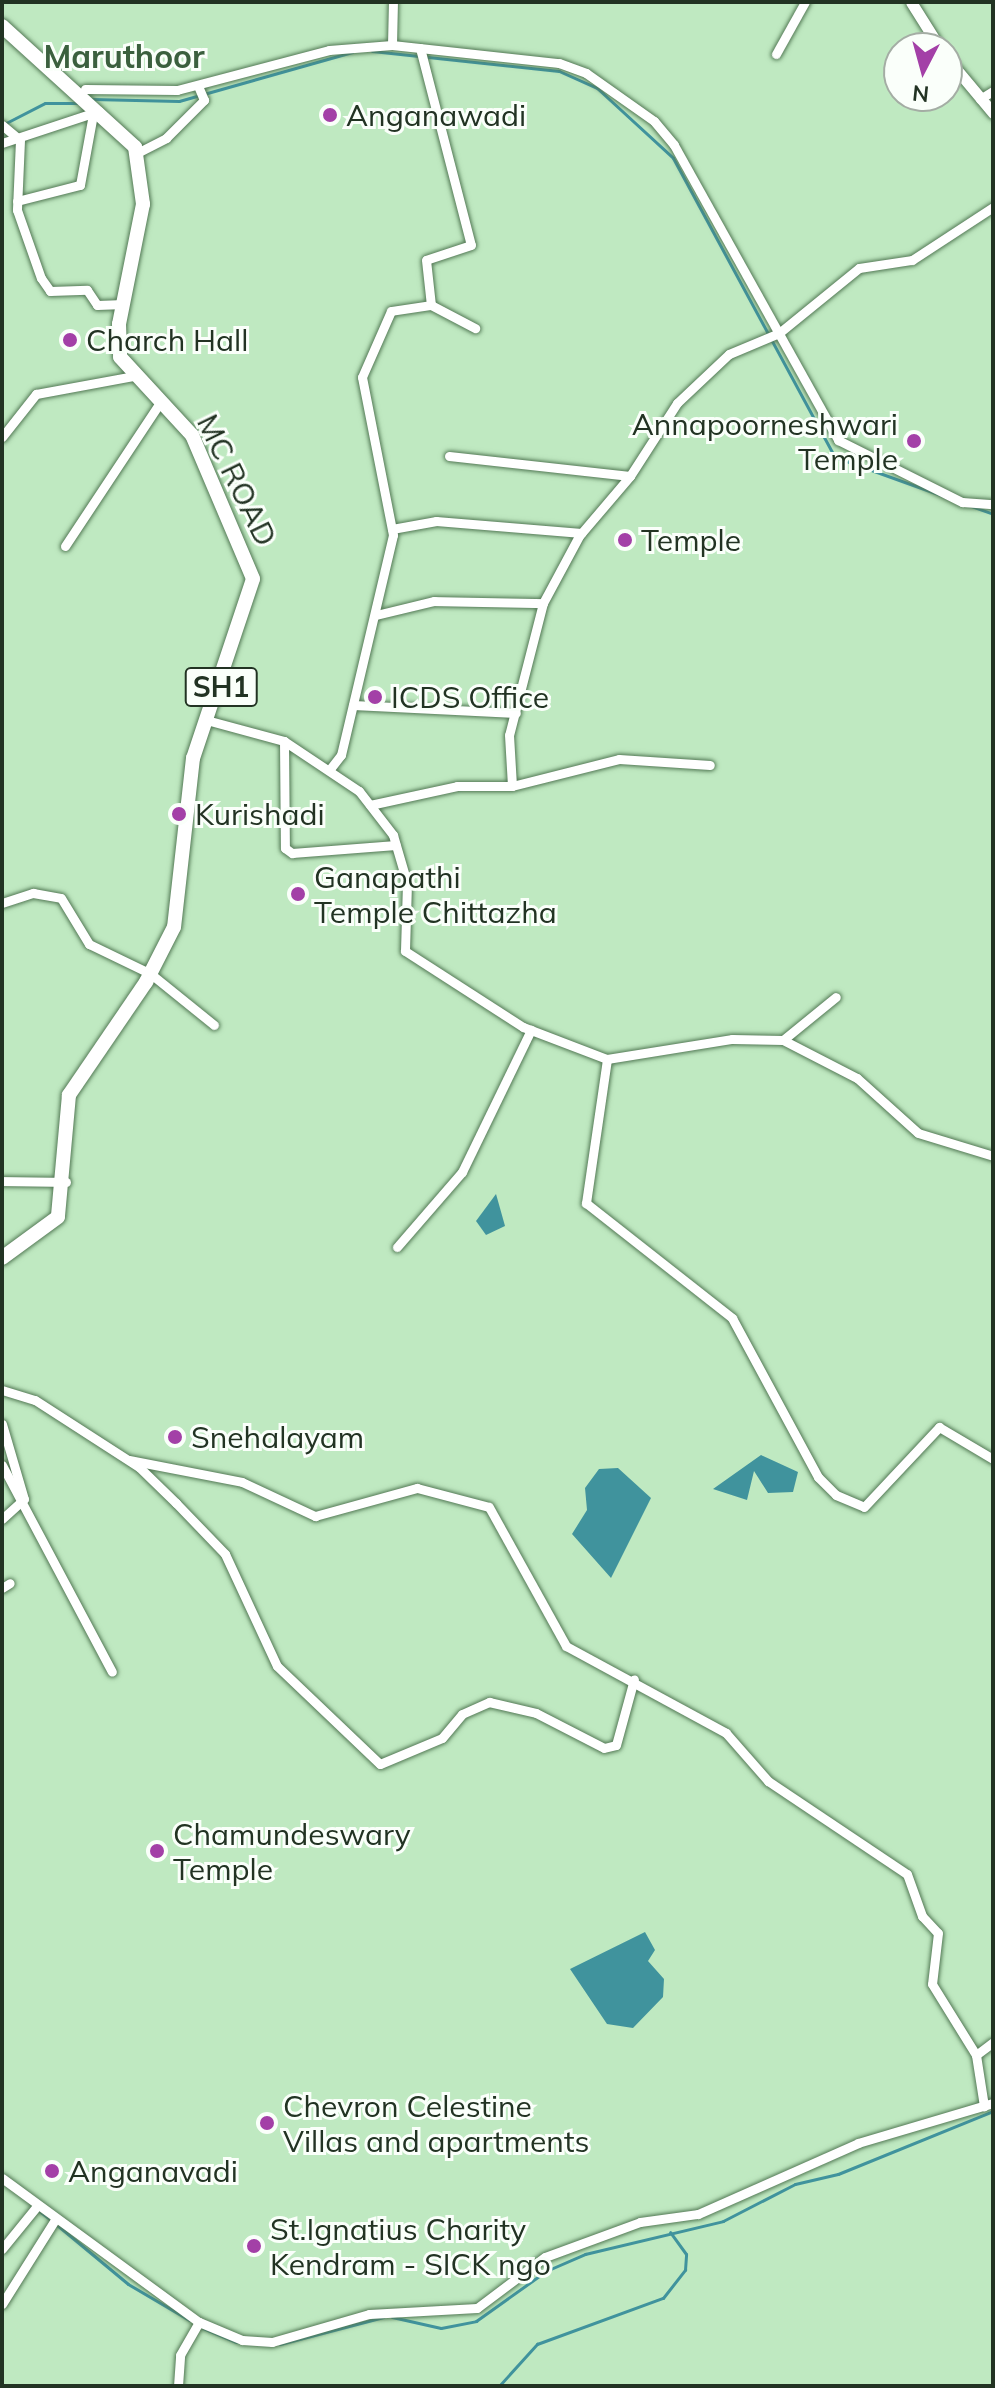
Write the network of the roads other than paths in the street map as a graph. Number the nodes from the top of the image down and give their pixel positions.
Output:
1 (393, 2) edge
2 (805, 2) edge
3 (911, 2) edge
4 (2, 26) edge
5 (930, 32) edge
6 (392, 45) junction
7 (420, 48) junction
8 (776, 54) dead end
9 (963, 78) edge
10 (198, 86) junction
11 (80, 89) junction
12 (993, 91) edge
13 (980, 99) junction
14 (97, 112) junction
15 (993, 113) edge
16 (2, 125) edge
17 (20, 140) junction
18 (2, 143) edge
19 (137, 153) junction
20 (17, 201) junction
21 (993, 207) edge
22 (124, 304) junction
23 (431, 305) junction
24 (475, 328) dead end
25 (774, 335) junction
26 (134, 376) junction
27 (161, 401) junction
28 (2, 437) edge
29 (449, 456) dead end
30 (630, 476) junction
31 (993, 504) edge
32 (392, 529) junction
33 (582, 533) junction
34 (65, 546) dead end
35 (543, 603) junction
36 (376, 615) junction
37 (353, 705) junction
38 (516, 713) junction
39 (210, 721) junction
40 (284, 741) junction
41 (710, 765) dead end
42 (330, 769) junction
43 (512, 786) junction
44 (370, 805) junction
45 (396, 845) junction
46 (2, 903) edge
47 (151, 974) junction
48 (836, 997) dead end
49 (214, 1025) dead end
50 (531, 1030) junction
51 (783, 1040) junction
52 (607, 1059) junction
53 (993, 1156) edge
54 (2, 1181) edge
55 (66, 1182) junction
56 (397, 1247) dead end
57 (2, 1258) edge
58 (2, 1390) edge
59 (2, 1424) edge
60 (993, 1459) edge
61 (129, 1460) junction
62 (2, 1465) edge
63 (20, 1508) junction
64 (2, 1519) edge
65 (112, 1672) dead end
66 (634, 1679) junction
67 (993, 2042) edge
68 (976, 2055) junction
69 (988, 2105) edge
70 (2, 2178) edge
71 (37, 2206) junction
72 (55, 2220) junction
73 (2, 2249) edge
74 (2, 2304) edge
75 (198, 2324) junction
76 (178, 2386) edge

1 - 6 street
2 - 8 street
3 - 5 street
4 - 11 main road
6 - 7 street
6 - 10 street
7 - 23 street
7 - 25 street
9 - 13 street
10 - 11 street
10 - 19 street
11 - 14 main road
12 - 13 street
13 - 15 street
14 - 17 street
14 - 19 main road
14 - 20 street
16 - 17 street
17 - 18 street
17 - 20 street
19 - 22 main road, MC ROAD / SH1
20 - 22 street
21 - 25 street
22 - 26 main road, MC ROAD / SH1
23 - 24 street
23 - 32 street
25 - 30 street
25 - 31 street
26 - 27 main road, MC ROAD / SH1
26 - 28 street
27 - 34 street
27 - 39 main road, MC ROAD / SH1
29 - 30 street
30 - 33 street
32 - 33 street
32 - 36 street
33 - 35 street
35 - 36 street
35 - 38 street
36 - 37 street
37 - 38 street
37 - 42 street
38 - 43 street
39 - 40 street
39 - 47 main road, MC ROAD / SH1
40 - 42 street
40 - 45 street
41 - 43 street
42 - 44 street
43 - 44 street
44 - 45 street
45 - 50 street
46 - 47 street
47 - 49 street
47 - 55 main road, MC ROAD / SH1
48 - 51 street
50 - 52 street
50 - 56 street
51 - 52 street
51 - 53 street
52 - 60 street
54 - 55 street
55 - 57 main road, MC ROAD / SH1
58 - 61 street
59 - 63 street
61 - 66 street
61 - 66 street
62 - 63 street
63 - 64 street
63 - 65 street
66 - 68 street
67 - 68 street
68 - 69 street
69 - 75 street
70 - 71 street
71 - 72 street
71 - 73 street
72 - 74 street
72 - 75 street
75 - 76 street

